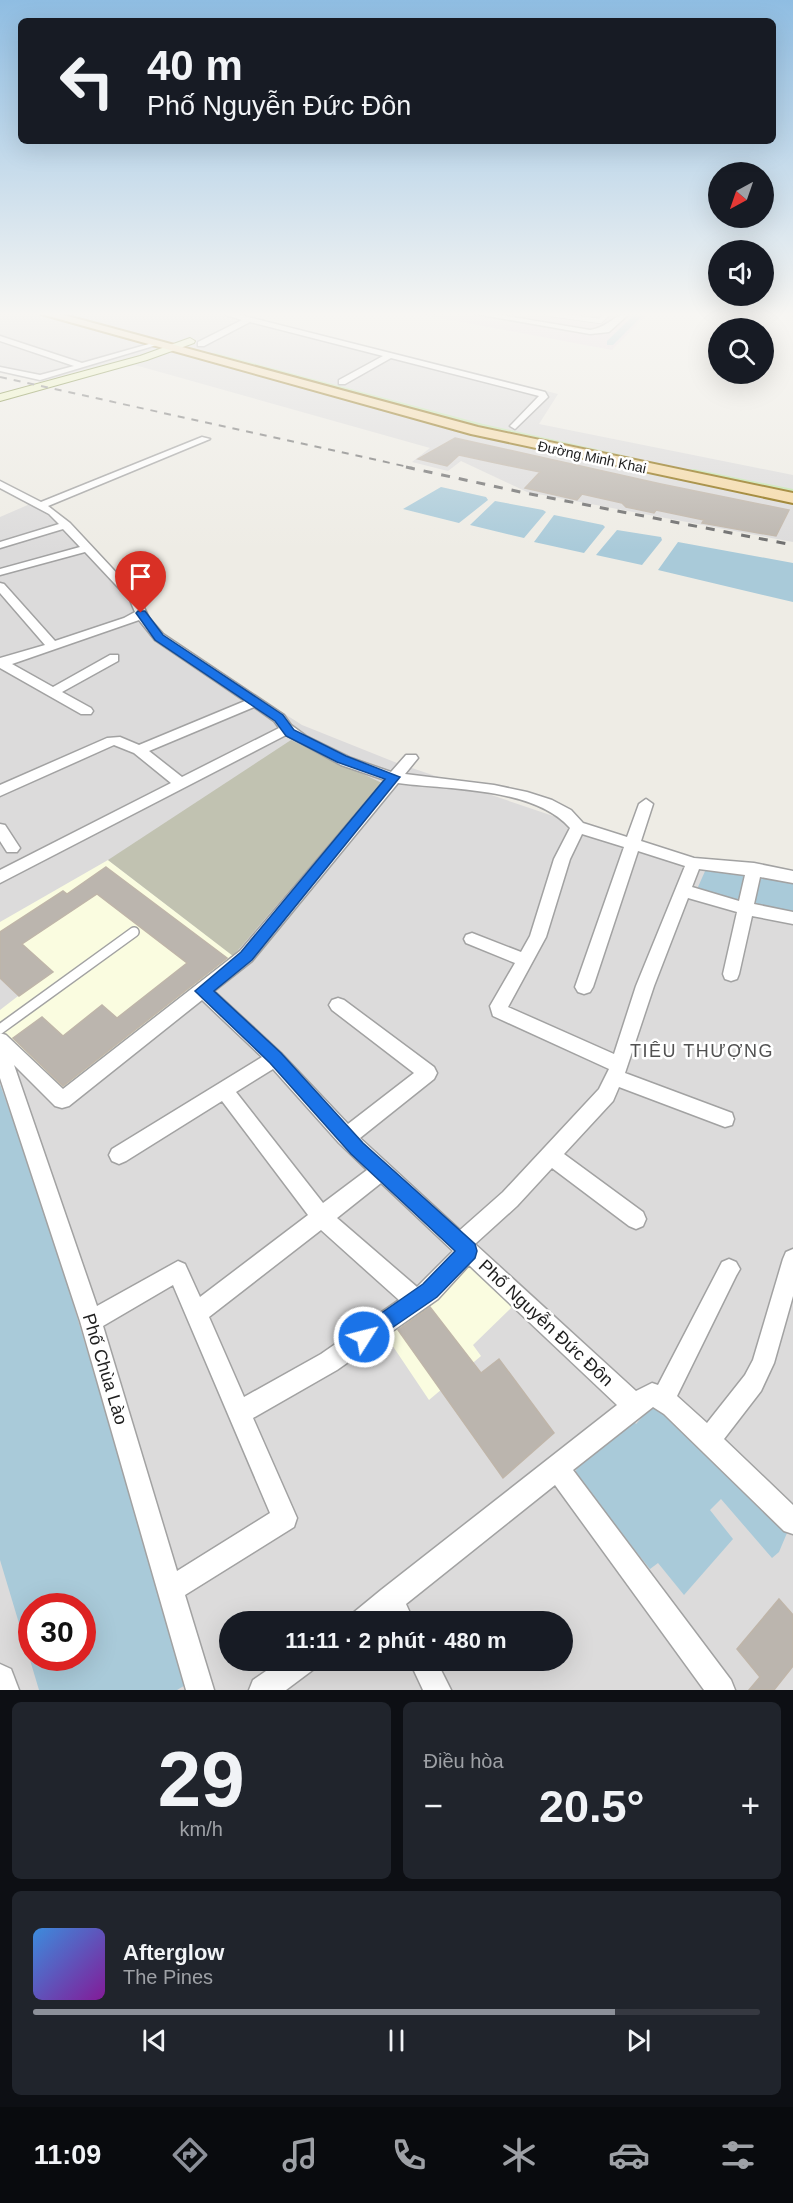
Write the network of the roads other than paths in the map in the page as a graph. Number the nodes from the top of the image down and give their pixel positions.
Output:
1 (18, 393) edge
2 (332, 393) edge
3 (385, 393) edge
4 (537, 393) edge
5 (0, 398) edge
6 (515, 426) junction
7 (205, 439) dead end
8 (674, 459) junction
9 (665, 472) junction
10 (742, 473) dead end
11 (0, 484) edge
12 (793, 498) edge
13 (41, 505) junction
14 (66, 525) junction
15 (0, 545) edge
16 (88, 548) junction
17 (0, 572) edge
18 (0, 586) edge
19 (141, 613) junction
20 (52, 645) junction
21 (114, 658) dead end
22 (1, 663) edge
23 (54, 691) junction
24 (255, 702) junction
25 (86, 711) dead end
26 (285, 730) junction
27 (139, 750) junction
28 (411, 758) dead end
29 (394, 777) junction
30 (182, 784) junction
31 (0, 791) edge
32 (646, 804) dead end
33 (578, 827) junction
34 (0, 829) edge
35 (632, 844) junction
36 (12, 848) dead end
37 (694, 863) junction
38 (754, 872) junction
39 (0, 877) edge
40 (793, 877) edge
41 (683, 890) junction
42 (744, 909) junction
43 (793, 918) edge
44 (134, 932) dead end
45 (472, 939) dead end
46 (525, 960) junction
47 (731, 974) dead end
48 (584, 987) dead end
49 (203, 991) junction
50 (338, 1005) dead end
51 (0, 1029) edge
52 (0, 1040) edge
53 (0, 1052) edge
54 (275, 1058) junction
55 (617, 1071) junction
56 (224, 1090) junction
57 (725, 1119) dead end
58 (346, 1137) junction
59 (119, 1155) dead end
60 (550, 1155) junction
61 (381, 1171) junction
62 (322, 1218) junction
63 (636, 1220) dead end
64 (464, 1247) junction
65 (793, 1259) edge
66 (729, 1269) dead end
67 (416, 1300) junction
68 (196, 1314) junction
69 (91, 1321) junction
70 (662, 1401) junction
71 (635, 1406) junction
72 (239, 1413) junction
73 (708, 1440) junction
74 (556, 1468) junction
75 (793, 1522) edge
76 (170, 1590) junction
77 (396, 1610) edge
78 (289, 1671) edge
79 (428, 1671) edge
80 (0, 1680) edge
81 (715, 1687) edge
82 (3, 1690) edge
83 (200, 1690) edge
84 (262, 1690) edge
85 (437, 1690) edge

1 - 5 main road
2 - 9 main road, Đường Minh Khai
3 - 6 main road, Đường Minh Khai
4 - 6 street
6 - 8 main road, Đường Minh Khai
7 - 13 street
8 - 9 main road
8 - 10 main road, Đường Minh Khai
9 - 12 main road, Đường Minh Khai
11 - 13 street
13 - 14 street
14 - 15 street
14 - 16 street
16 - 17 street
16 - 19 street
18 - 20 street
19 - 20 street
19 - 24 street
20 - 22 street
21 - 23 street
22 - 23 street
23 - 25 street
24 - 26 street
24 - 27 street
26 - 29 street
26 - 30 street
27 - 30 street
27 - 31 street
28 - 29 street
29 - 33 street
29 - 49 street
30 - 39 street
32 - 35 street
33 - 35 street
33 - 46 street
34 - 36 street
35 - 37 street
35 - 48 street
37 - 38 street
37 - 41 street
38 - 40 street
38 - 42 street
41 - 42 street
41 - 55 street
42 - 43 street
42 - 47 street
44 - 51 lane
45 - 46 street
46 - 55 street
49 - 52 street
49 - 54 street, Phố Nguyễn Đức Đôn
50 - 58 street
53 - 69 street, Phố Chùa Lào
54 - 56 street
54 - 58 street, Phố Nguyễn Đức Đôn
55 - 57 street
55 - 60 street
56 - 59 street
56 - 62 street
58 - 61 street, Phố Nguyễn Đức Đôn
60 - 63 street
60 - 64 street
61 - 62 street
61 - 64 street, Phố Nguyễn Đức Đôn
62 - 67 street
62 - 68 street
64 - 67 street
64 - 71 street, Phố Nguyễn Đức Đôn
65 - 73 street
66 - 70 street
67 - 72 street
68 - 69 street
68 - 72 street
69 - 76 street, Phố Chùa Lào
70 - 71 street
70 - 73 street
71 - 74 street
72 - 76 street
73 - 75 street
74 - 77 street
74 - 81 street
76 - 83 street, Phố Chùa Lào
78 - 84 street
79 - 85 street
80 - 82 street

